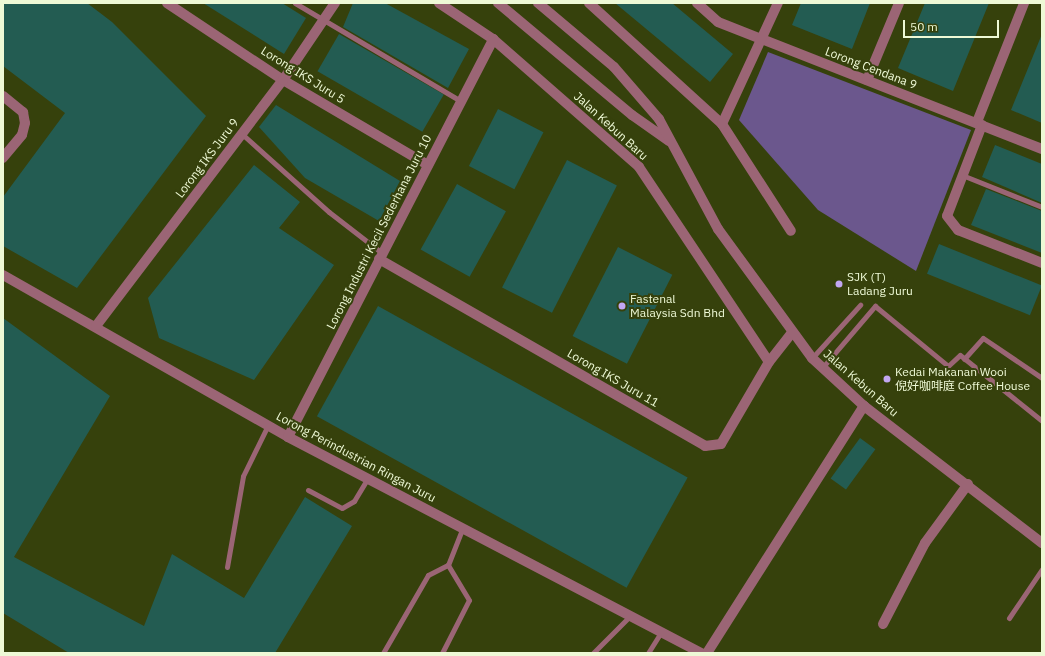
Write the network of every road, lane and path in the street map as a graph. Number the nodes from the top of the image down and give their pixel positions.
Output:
1 (167, 3) edge
2 (295, 3) edge
3 (335, 3) edge
4 (439, 3) edge
5 (498, 3) edge
6 (538, 3) edge
7 (588, 3) edge
8 (697, 3) edge
9 (778, 3) edge
10 (899, 3) edge
11 (1024, 3) edge
12 (323, 21) junction
13 (493, 39) junction
14 (763, 40) junction
15 (283, 80) junction
16 (867, 80) junction
17 (3, 96) edge
18 (461, 101) junction
19 (722, 124) junction
20 (980, 124) junction
21 (242, 134) junction
22 (670, 141) junction
23 (1042, 148) edge
24 (3, 158) edge
25 (428, 165) junction
26 (962, 175) junction
27 (1042, 207) edge
28 (792, 231) dead end
29 (381, 256) junction
30 (1042, 263) edge
31 (3, 275) edge
32 (860, 305) dead end
33 (96, 326) junction
34 (792, 333) junction
35 (812, 358) junction
36 (964, 358) junction
37 (769, 362) junction
38 (822, 368) junction
39 (1042, 378) edge
40 (864, 406) junction
41 (1042, 421) edge
42 (268, 425) junction
43 (288, 437) junction
44 (368, 478) junction
45 (968, 484) junction
46 (308, 490) dead end
47 (462, 527) junction
48 (1042, 543) edge
49 (448, 565) junction
50 (227, 567) dead end
51 (1042, 569) edge
52 (632, 614) junction
53 (1009, 618) dead end
54 (883, 624) dead end
55 (662, 630) junction
56 (383, 653) edge
57 (442, 653) edge
58 (594, 653) edge
59 (648, 653) edge
60 (702, 653) edge
61 (707, 653) edge

1 - 15 street, Lorong IKS Juru 5
2 - 12 lane
3 - 12 street, Lorong IKS Juru 9
4 - 13 street, Jalan Kebun Baru
5 - 22 street, Jalan Kebun Baru
6 - 22 street, Jalan Kebun Baru
7 - 19 street
8 - 14 street, Lorong Cendana 9
9 - 14 street
10 - 16 street
11 - 20 street
12 - 15 street, Lorong IKS Juru 9
12 - 18 lane
13 - 18 street, Lorong Industri Kecil Sederhana Juru 10
13 - 37 street, Jalan Kebun Baru
14 - 16 street, Lorong Cendana 9
14 - 19 street
15 - 21 street, Lorong IKS Juru 9
15 - 25 street, Lorong IKS Juru 5
16 - 20 street, Lorong Cendana 9
17 - 24 street
18 - 25 street, Lorong Industri Kecil Sederhana Juru 10
19 - 28 street
20 - 23 street, Lorong Cendana 9
20 - 26 street
21 - 29 lane
21 - 33 street, Lorong IKS Juru 9
22 - 34 street, Jalan Kebun Baru
25 - 29 street, Lorong Industri Kecil Sederhana Juru 10
26 - 27 lane
26 - 30 street
29 - 37 street, Lorong IKS Juru 11
29 - 43 street, Lorong Industri Kecil Sederhana Juru 10
31 - 33 street, Lorong Perindustrian Ringan Juru
32 - 35 lane
33 - 42 street, Lorong Perindustrian Ringan Juru
34 - 35 street, Jalan Kebun Baru
34 - 37 street, Lorong IKS Juru 11
35 - 38 street, Jalan Kebun Baru
36 - 38 lane
36 - 39 lane
36 - 41 lane
38 - 40 street, Jalan Kebun Baru
40 - 45 street, Jalan Kebun Baru
40 - 61 street
42 - 43 street, Lorong Perindustrian Ringan Juru
42 - 50 lane
43 - 44 street, Lorong Perindustrian Ringan Juru
44 - 46 lane
44 - 47 street, Lorong Perindustrian Ringan Juru
45 - 48 street, Jalan Kebun Baru
45 - 54 street
47 - 49 lane
47 - 52 street, Lorong Perindustrian Ringan Juru
49 - 56 lane
49 - 57 lane
51 - 53 lane
52 - 55 street, Lorong Perindustrian Ringan Juru
52 - 58 lane
55 - 59 lane
55 - 60 street, Lorong Perindustrian Ringan Juru

